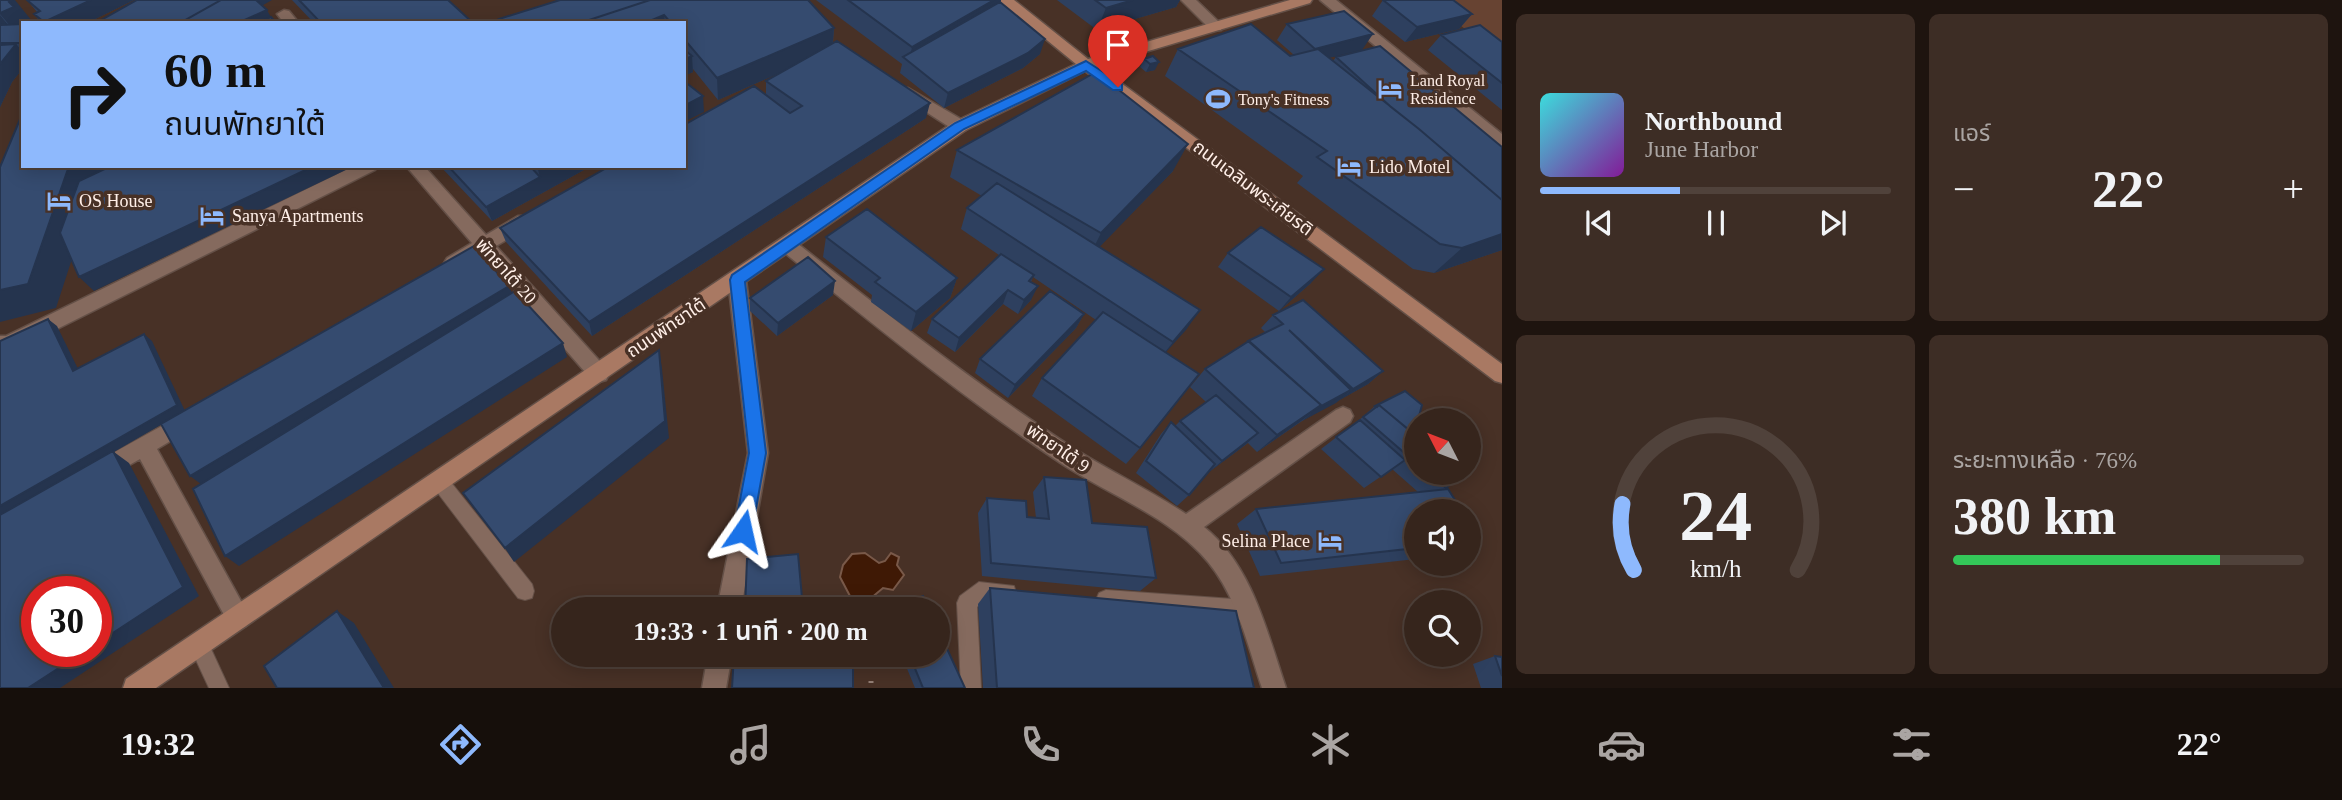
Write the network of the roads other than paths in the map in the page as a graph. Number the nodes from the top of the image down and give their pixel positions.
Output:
1 (1005, 0) edge
2 (1188, 0) edge
3 (1305, 0) edge
4 (1327, 0) edge
5 (1216, 27) junction
6 (1086, 65) junction
7 (895, 85) edge
8 (960, 126) junction
9 (1502, 142) edge
10 (365, 168) edge
11 (416, 168) edge
12 (540, 212) edge
13 (482, 245) junction
14 (787, 246) junction
15 (436, 274) edge
16 (737, 280) junction
17 (0, 344) edge
18 (600, 374) junction
19 (1502, 375) edge
20 (203, 412) edge
21 (1343, 416) dead end
22 (144, 446) junction
23 (84, 481) edge
24 (440, 482) junction
25 (1185, 527) junction
26 (525, 591) dead end
27 (1020, 594) edge
28 (731, 597) edge
29 (1089, 598) edge
30 (1226, 608) junction
31 (1247, 610) junction
32 (239, 618) junction
33 (1232, 635) edge
34 (199, 645) junction
35 (718, 667) edge
36 (135, 688) edge
37 (219, 688) edge
38 (714, 688) edge
39 (971, 688) edge
40 (1274, 688) edge

1 - 6 main road, ถนนเฉลิมพระเกียรติ
2 - 5 street
3 - 5 main road, ถนนพัทยาใต้
4 - 9 street
5 - 6 main road, ถนนพัทยาใต้
6 - 8 main road, ถนนพัทยาใต้
6 - 19 main road, ถนนเฉลิมพระเกียรติ
7 - 8 street
8 - 14 main road, ถนนพัทยาใต้
10 - 17 street
11 - 13 street, พัทยาใต้ 20
12 - 13 street
13 - 15 street
13 - 18 street, พัทยาใต้ 20
14 - 16 main road, ถนนพัทยาใต้
14 - 25 street, พัทยาใต้ 9
16 - 18 main road, ถนนพัทยาใต้
16 - 28 street
18 - 24 main road, ถนนพัทยาใต้
20 - 22 street
21 - 25 street
22 - 23 street
22 - 32 street
24 - 26 lane
24 - 32 main road, ถนนพัทยาใต้
25 - 31 street, พัทยาใต้ 9
27 - 39 lane
29 - 30 lane
30 - 31 lane
30 - 33 lane
31 - 40 street, พัทยาใต้ 9
32 - 34 main road, ถนนพัทยาใต้
34 - 36 main road, ถนนพัทยาใต้
34 - 37 lane
35 - 38 street

